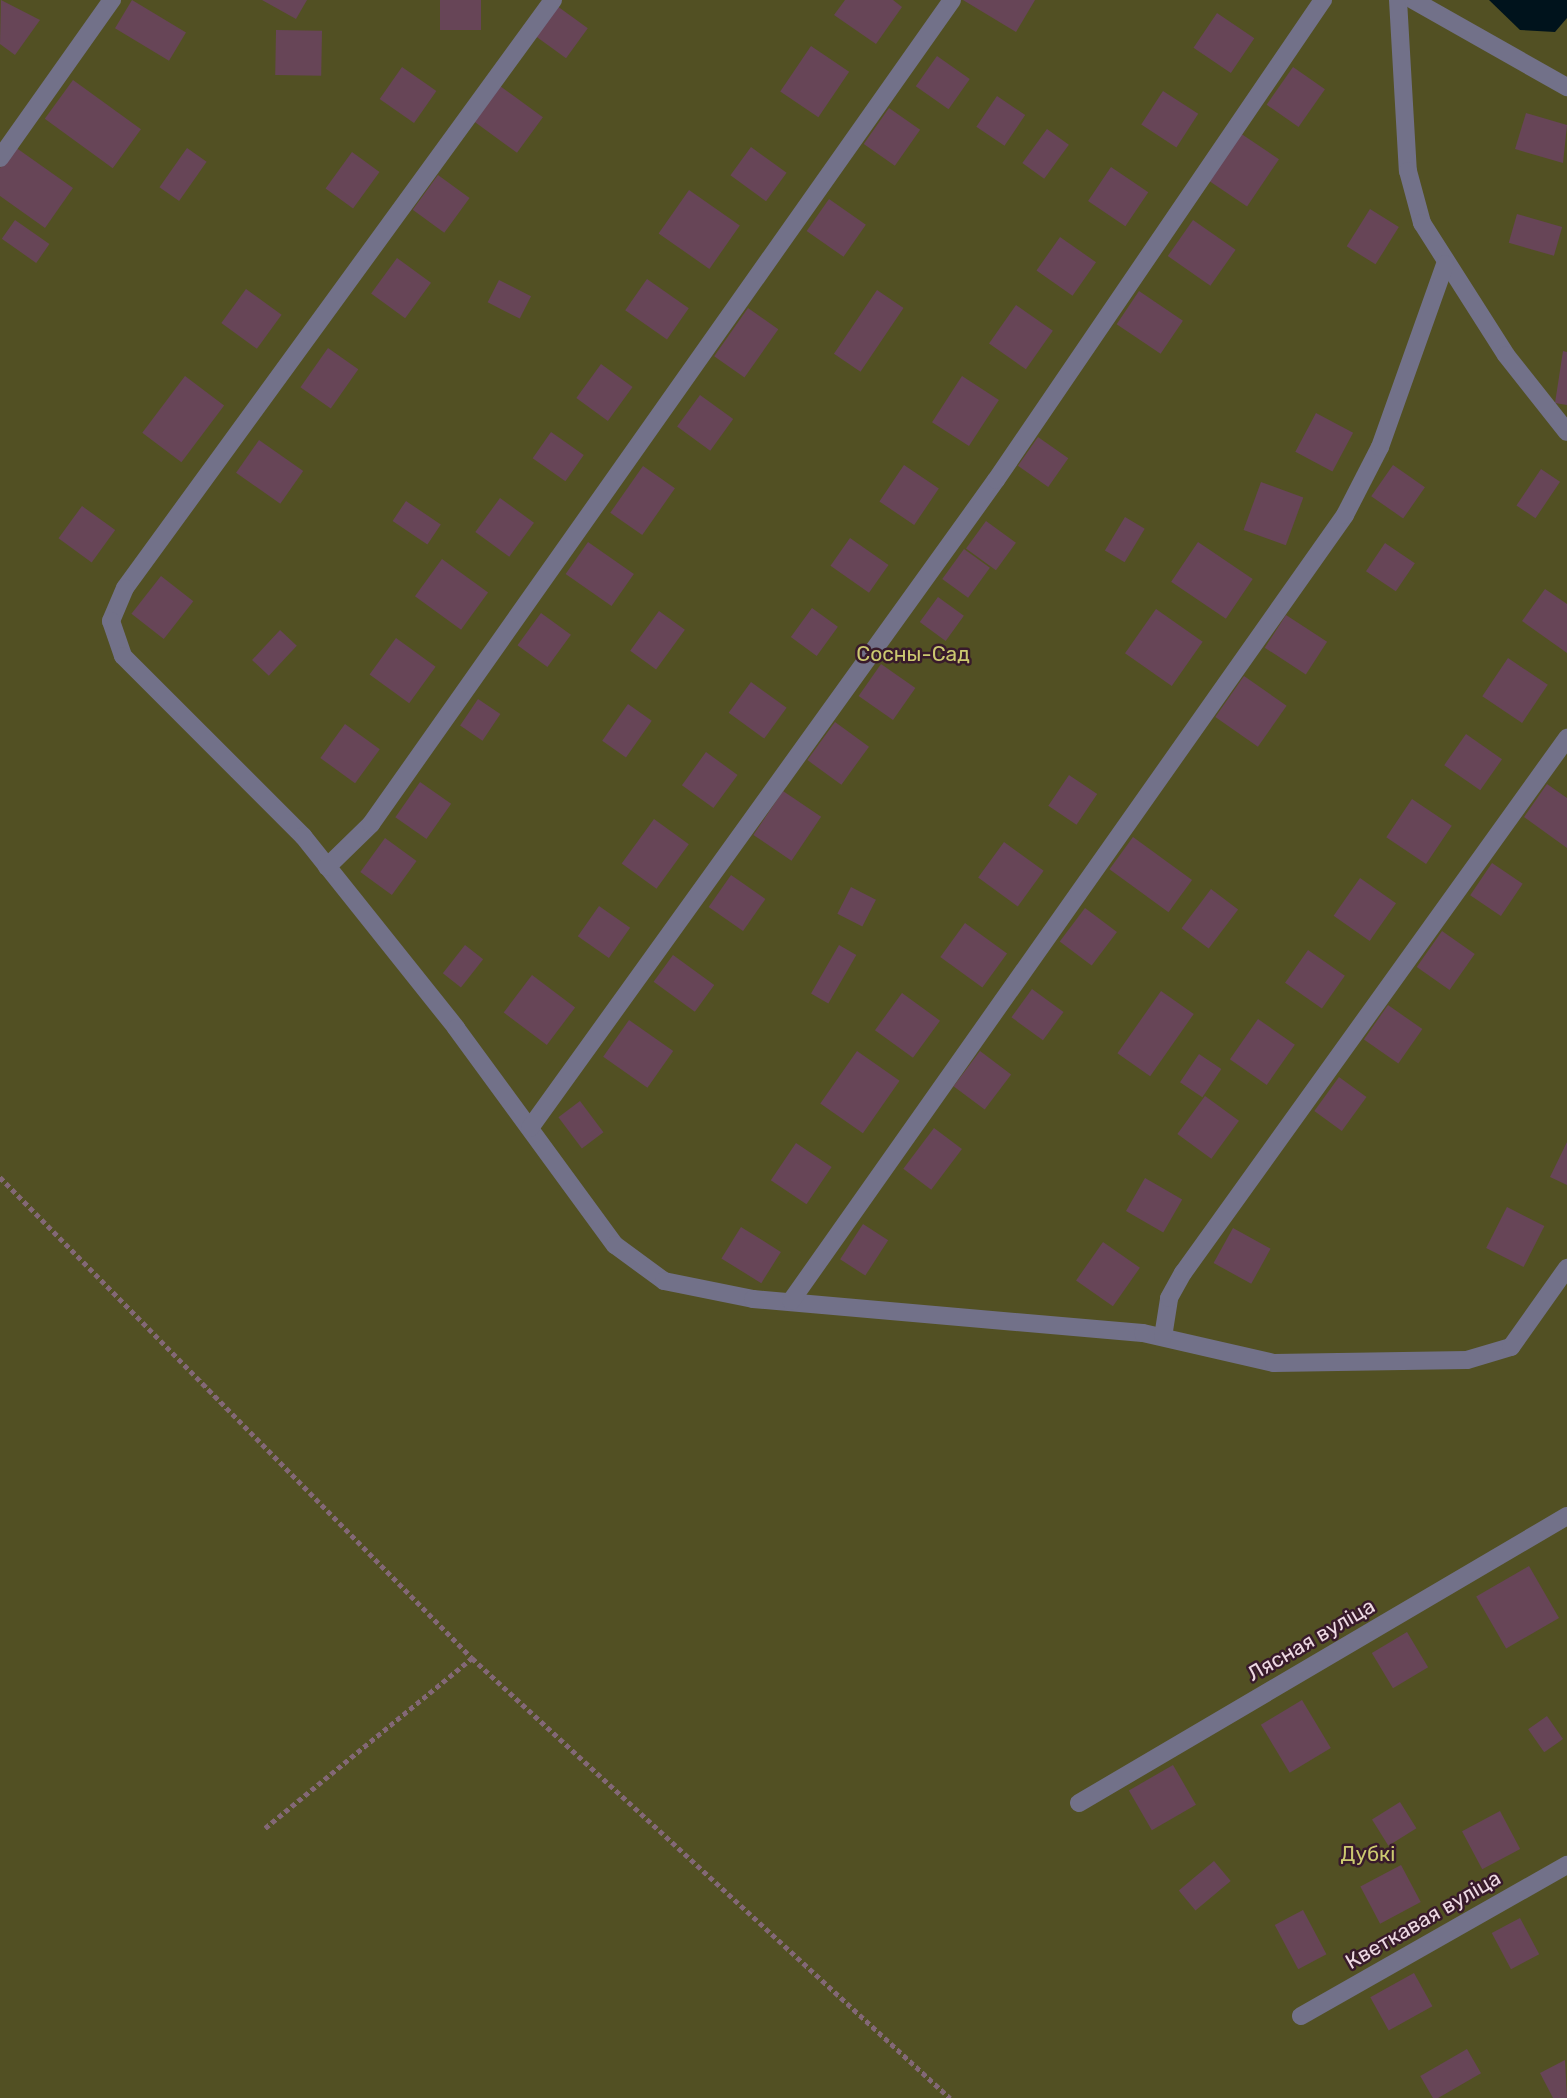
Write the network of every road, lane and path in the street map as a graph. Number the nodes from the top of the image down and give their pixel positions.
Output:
1 (112, 0) edge
2 (553, 0) edge
3 (952, 0) edge
4 (1323, 0) edge
5 (1398, 0) edge
6 (1413, 0) edge
7 (1567, 88) edge
8 (0, 158) edge
9 (1446, 264) junction
10 (1567, 432) edge
11 (1567, 738) edge
12 (327, 867) junction
13 (530, 1128) junction
14 (0, 1177) edge
15 (1567, 1268) edge
16 (791, 1301) junction
17 (1163, 1337) junction
18 (1567, 1516) edge
19 (472, 1658) junction
20 (1079, 1803) dead end
21 (265, 1828) dead end
22 (1567, 1865) edge
23 (1301, 2016) dead end
24 (950, 2098) edge

1 - 8 street
2 - 12 street
3 - 12 street
4 - 13 street
5 - 9 street
6 - 7 street
9 - 10 street
9 - 16 street
11 - 17 street
12 - 13 street
13 - 16 street
14 - 19 path
15 - 17 street
16 - 17 street
18 - 20 street, Лясная вуліца
19 - 21 path
19 - 24 path
22 - 23 street, Кветкавая вуліца

